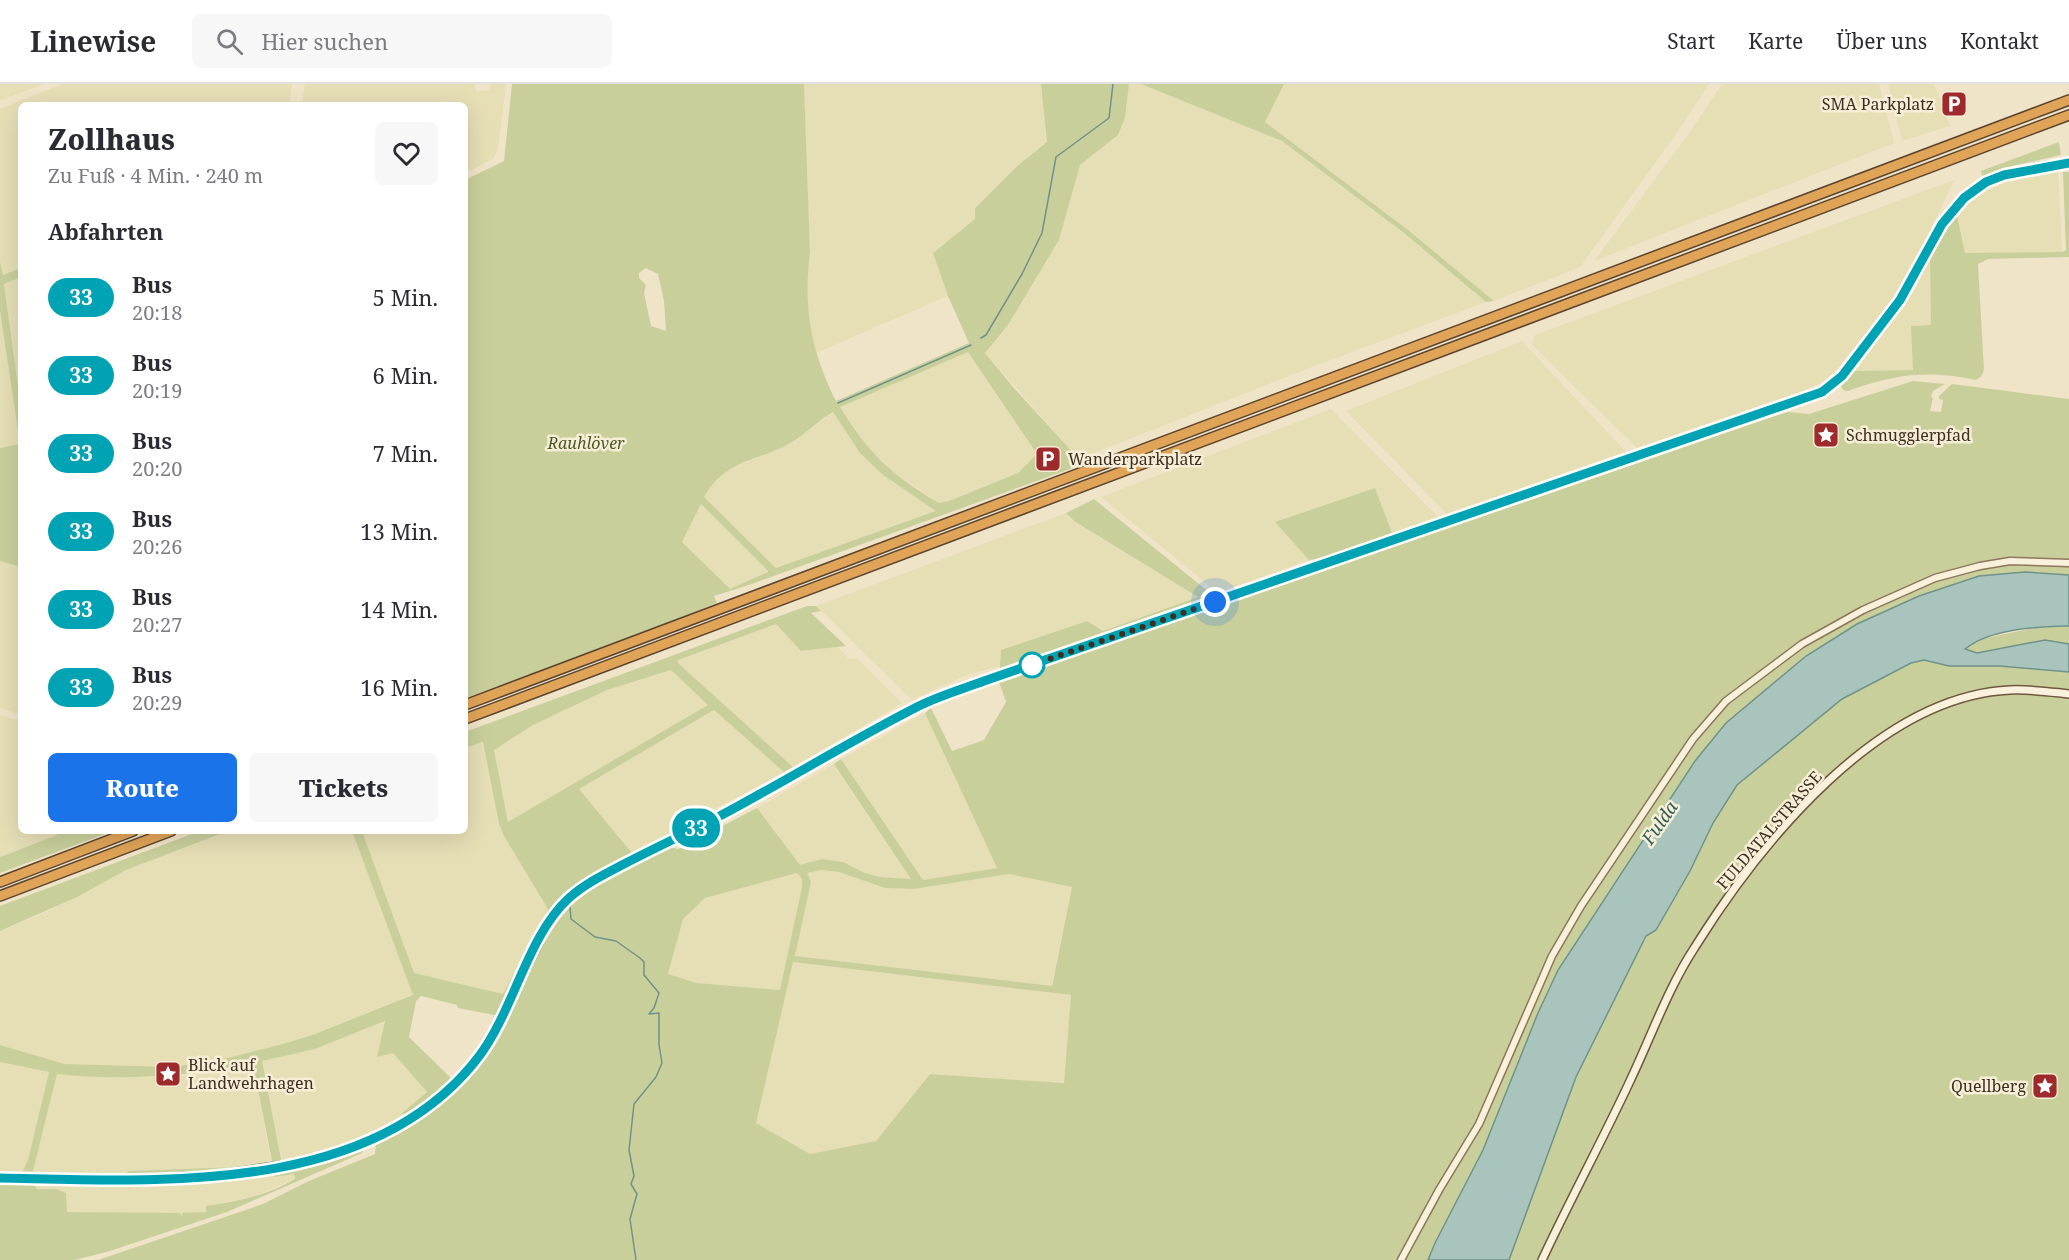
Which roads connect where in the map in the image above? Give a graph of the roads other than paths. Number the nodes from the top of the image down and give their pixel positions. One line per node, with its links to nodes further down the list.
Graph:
1 (2069, 100): 6 (highway)
2 (2069, 115): 7 (highway)
3 (2069, 163): 12 (main road)
4 (2069, 563): 13 (street)
5 (2069, 694): 14 (main road, FULDATALSTRASSE)
6 (468, 704)
7 (468, 718)
8 (125, 834): 10 (highway)
9 (163, 834): 11 (highway)
10 (0, 882)
11 (0, 896)
12 (0, 1178)
13 (1401, 1260)
14 (1542, 1260)

